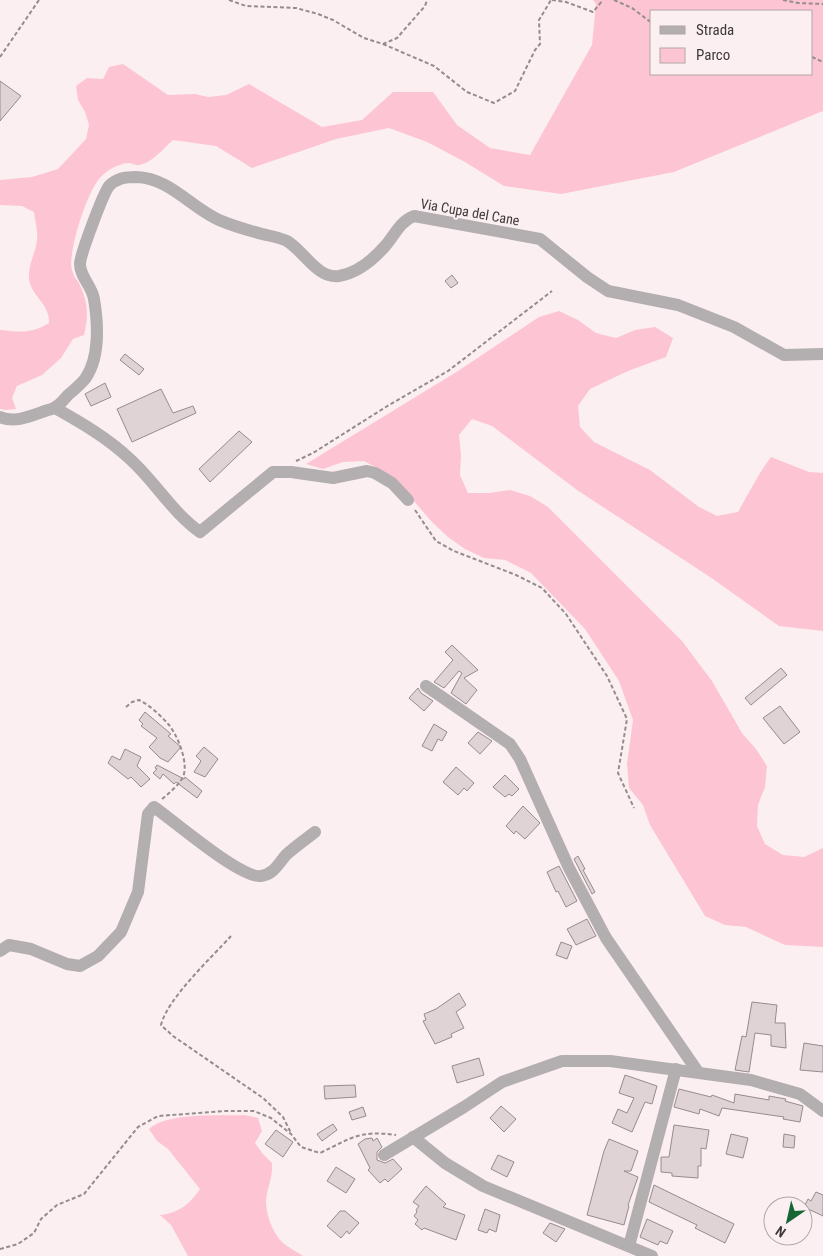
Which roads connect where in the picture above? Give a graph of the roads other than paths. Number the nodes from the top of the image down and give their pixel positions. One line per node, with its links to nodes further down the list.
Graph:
1 (823, 354): 2 (street, Via Cupa del Cane)
2 (55, 408): 3 (street, Via Cupa del Cane); 4 (street)
3 (0, 418)
4 (408, 500)
5 (426, 686): 9 (street)
6 (315, 832): 7 (street)
7 (0, 950)
8 (676, 1069): 9 (street); 11 (street); 13 (street)
9 (698, 1072): 10 (street)
10 (823, 1111)
11 (413, 1137): 12 (street); 13 (street)
12 (384, 1155)
13 (629, 1246): 14 (street)
14 (652, 1256)

